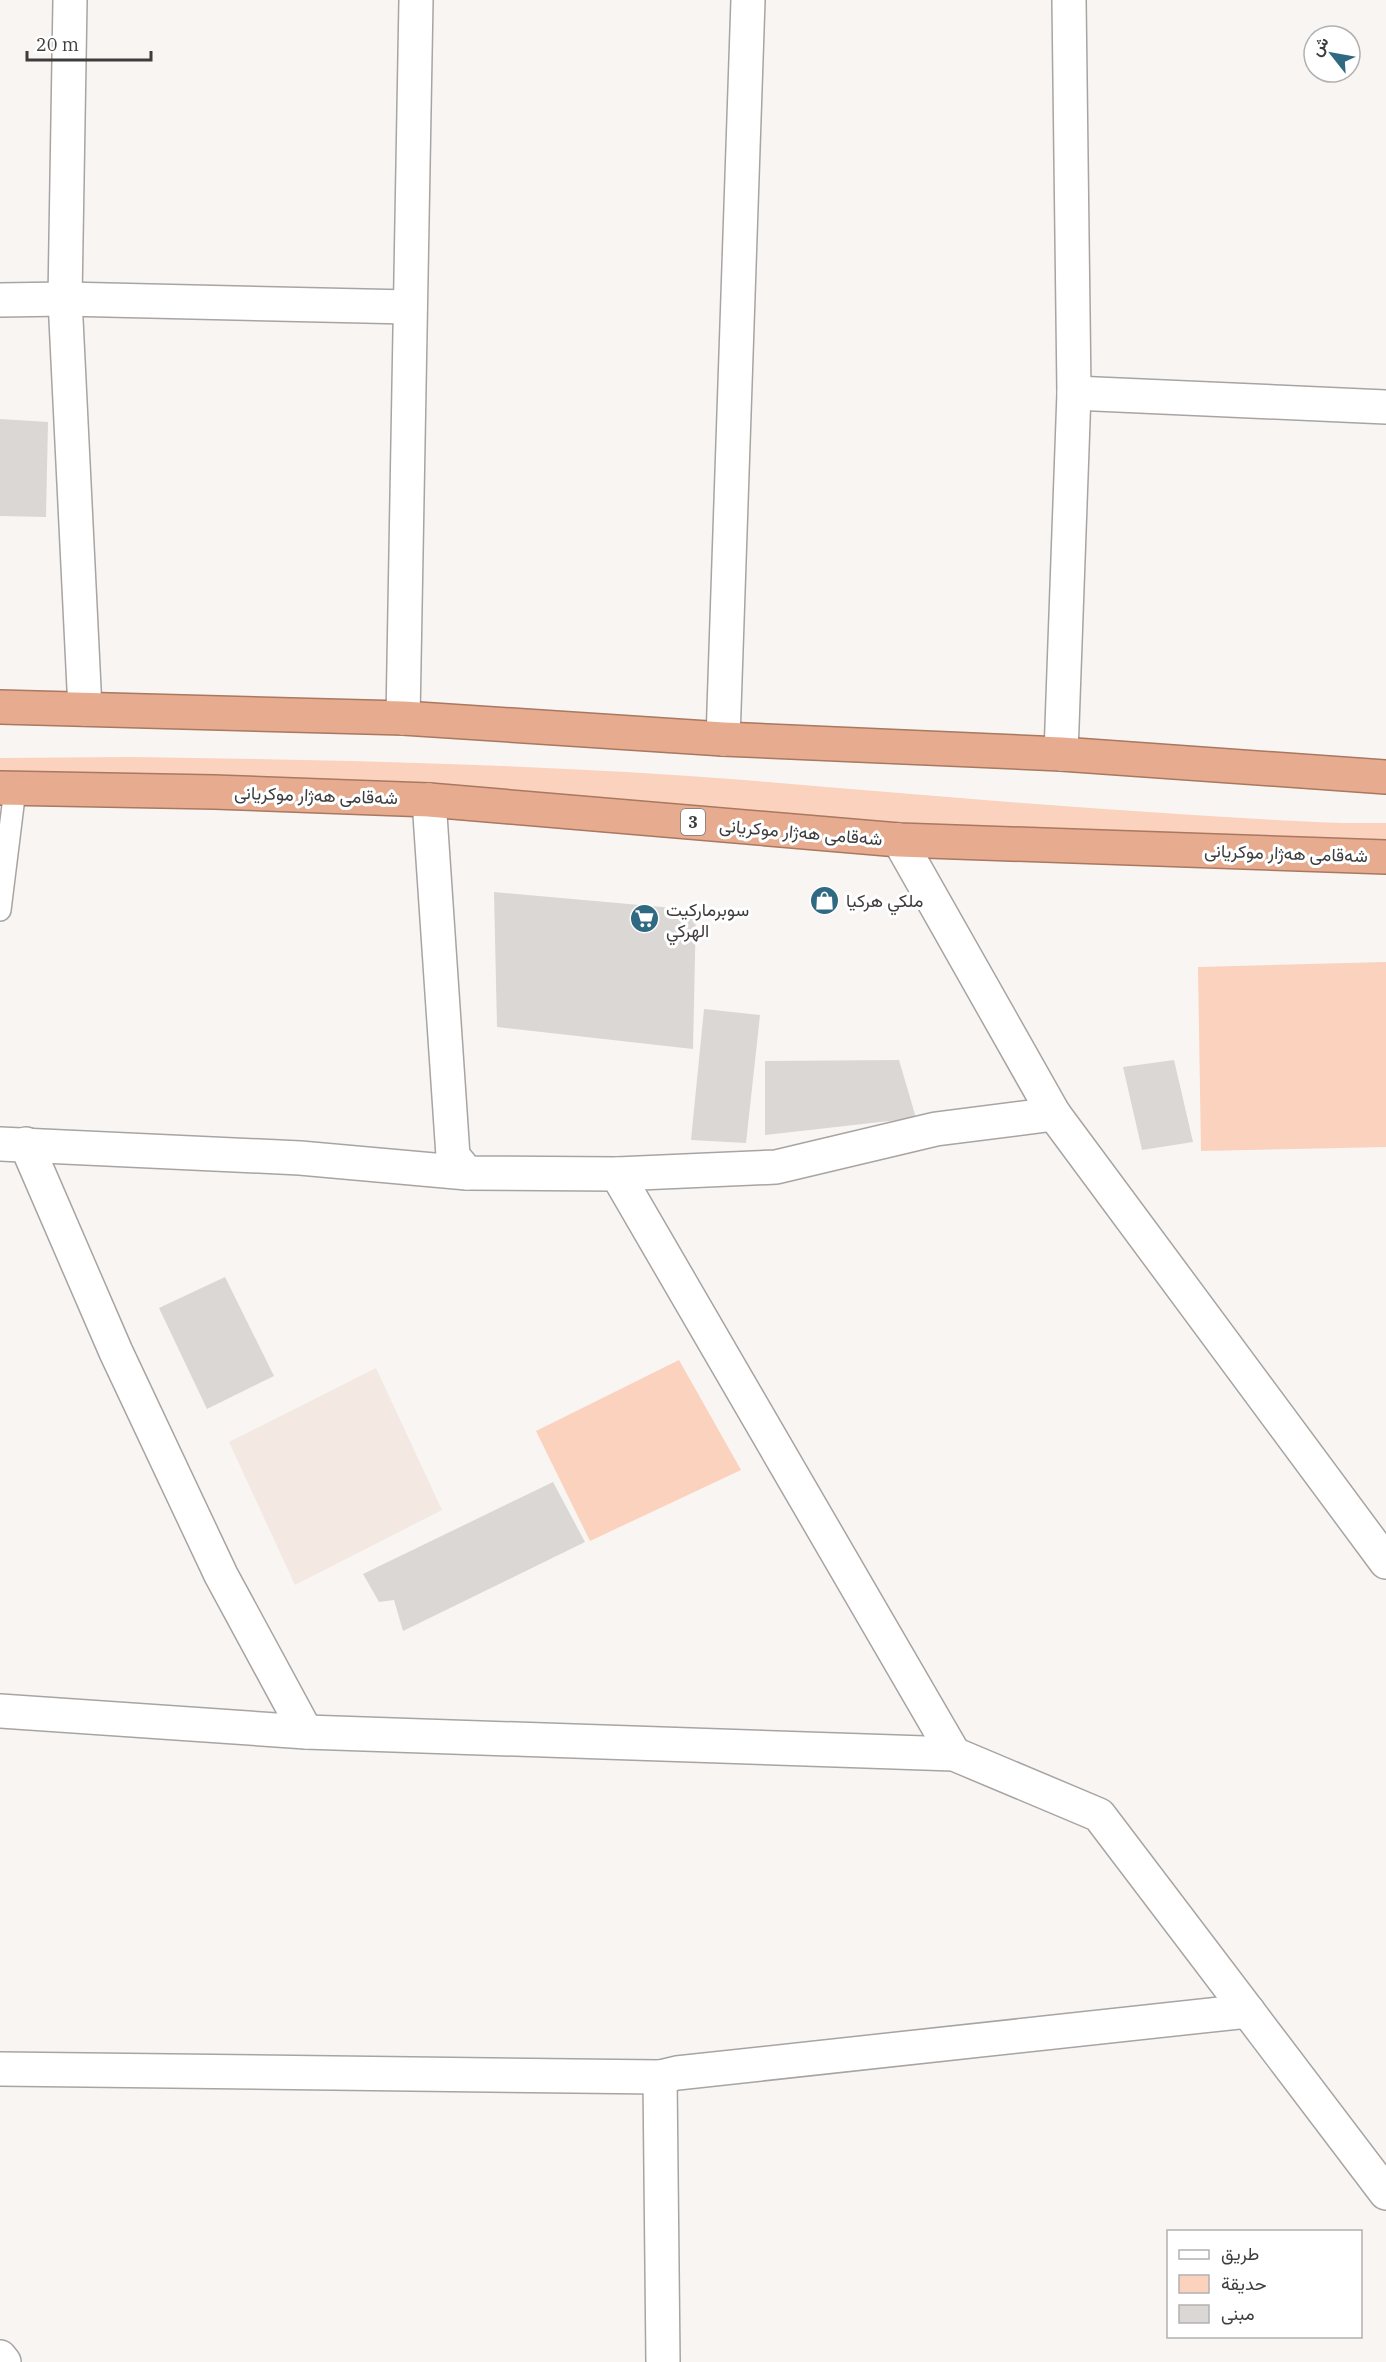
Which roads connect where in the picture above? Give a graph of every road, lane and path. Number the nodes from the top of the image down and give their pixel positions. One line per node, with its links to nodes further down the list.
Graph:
1 (70, 0): 5 (street)
2 (416, 0): 7 (street)
3 (748, 0): 13 (street)
4 (1069, 0): 8 (street)
5 (65, 299): 6 (street); 7 (street); 11 (street)
6 (0, 300)
7 (409, 307): 12 (street)
8 (1074, 393): 9 (street); 14 (street)
9 (1386, 408)
10 (0, 707): 11 (highway)
11 (85, 709): 12 (highway)
12 (403, 718): 13 (highway)
13 (723, 739): 14 (highway)
14 (1060, 754): 15 (highway)
15 (1386, 777)
16 (7, 788): 17 (highway, شەقامی ھەژار موکریانی / 3); 20 (lane)
17 (429, 800): 18 (highway, شەقامی ھەژار موکریانی / 3); 23 (street)
18 (899, 840): 19 (highway, شەقامی ھەژار موکریانی / 3); 21 (street)
19 (1386, 856)
20 (0, 910)
21 (1054, 1114): 24 (street); 25 (street)
22 (13, 1144): 23 (street); 27 (street)
23 (467, 1173): 24 (street)
24 (617, 1174): 28 (street)
25 (1386, 1562)
26 (0, 1711): 27 (street)
27 (306, 1732): 28 (street)
28 (954, 1754): 29 (street)
29 (1248, 2010): 31 (street); 32 (street)
30 (0, 2069): 31 (street)
31 (660, 2077): 35 (street)
32 (1386, 2193)
33 (0, 2358): 34 (street)
34 (4, 2362)
35 (663, 2362)

